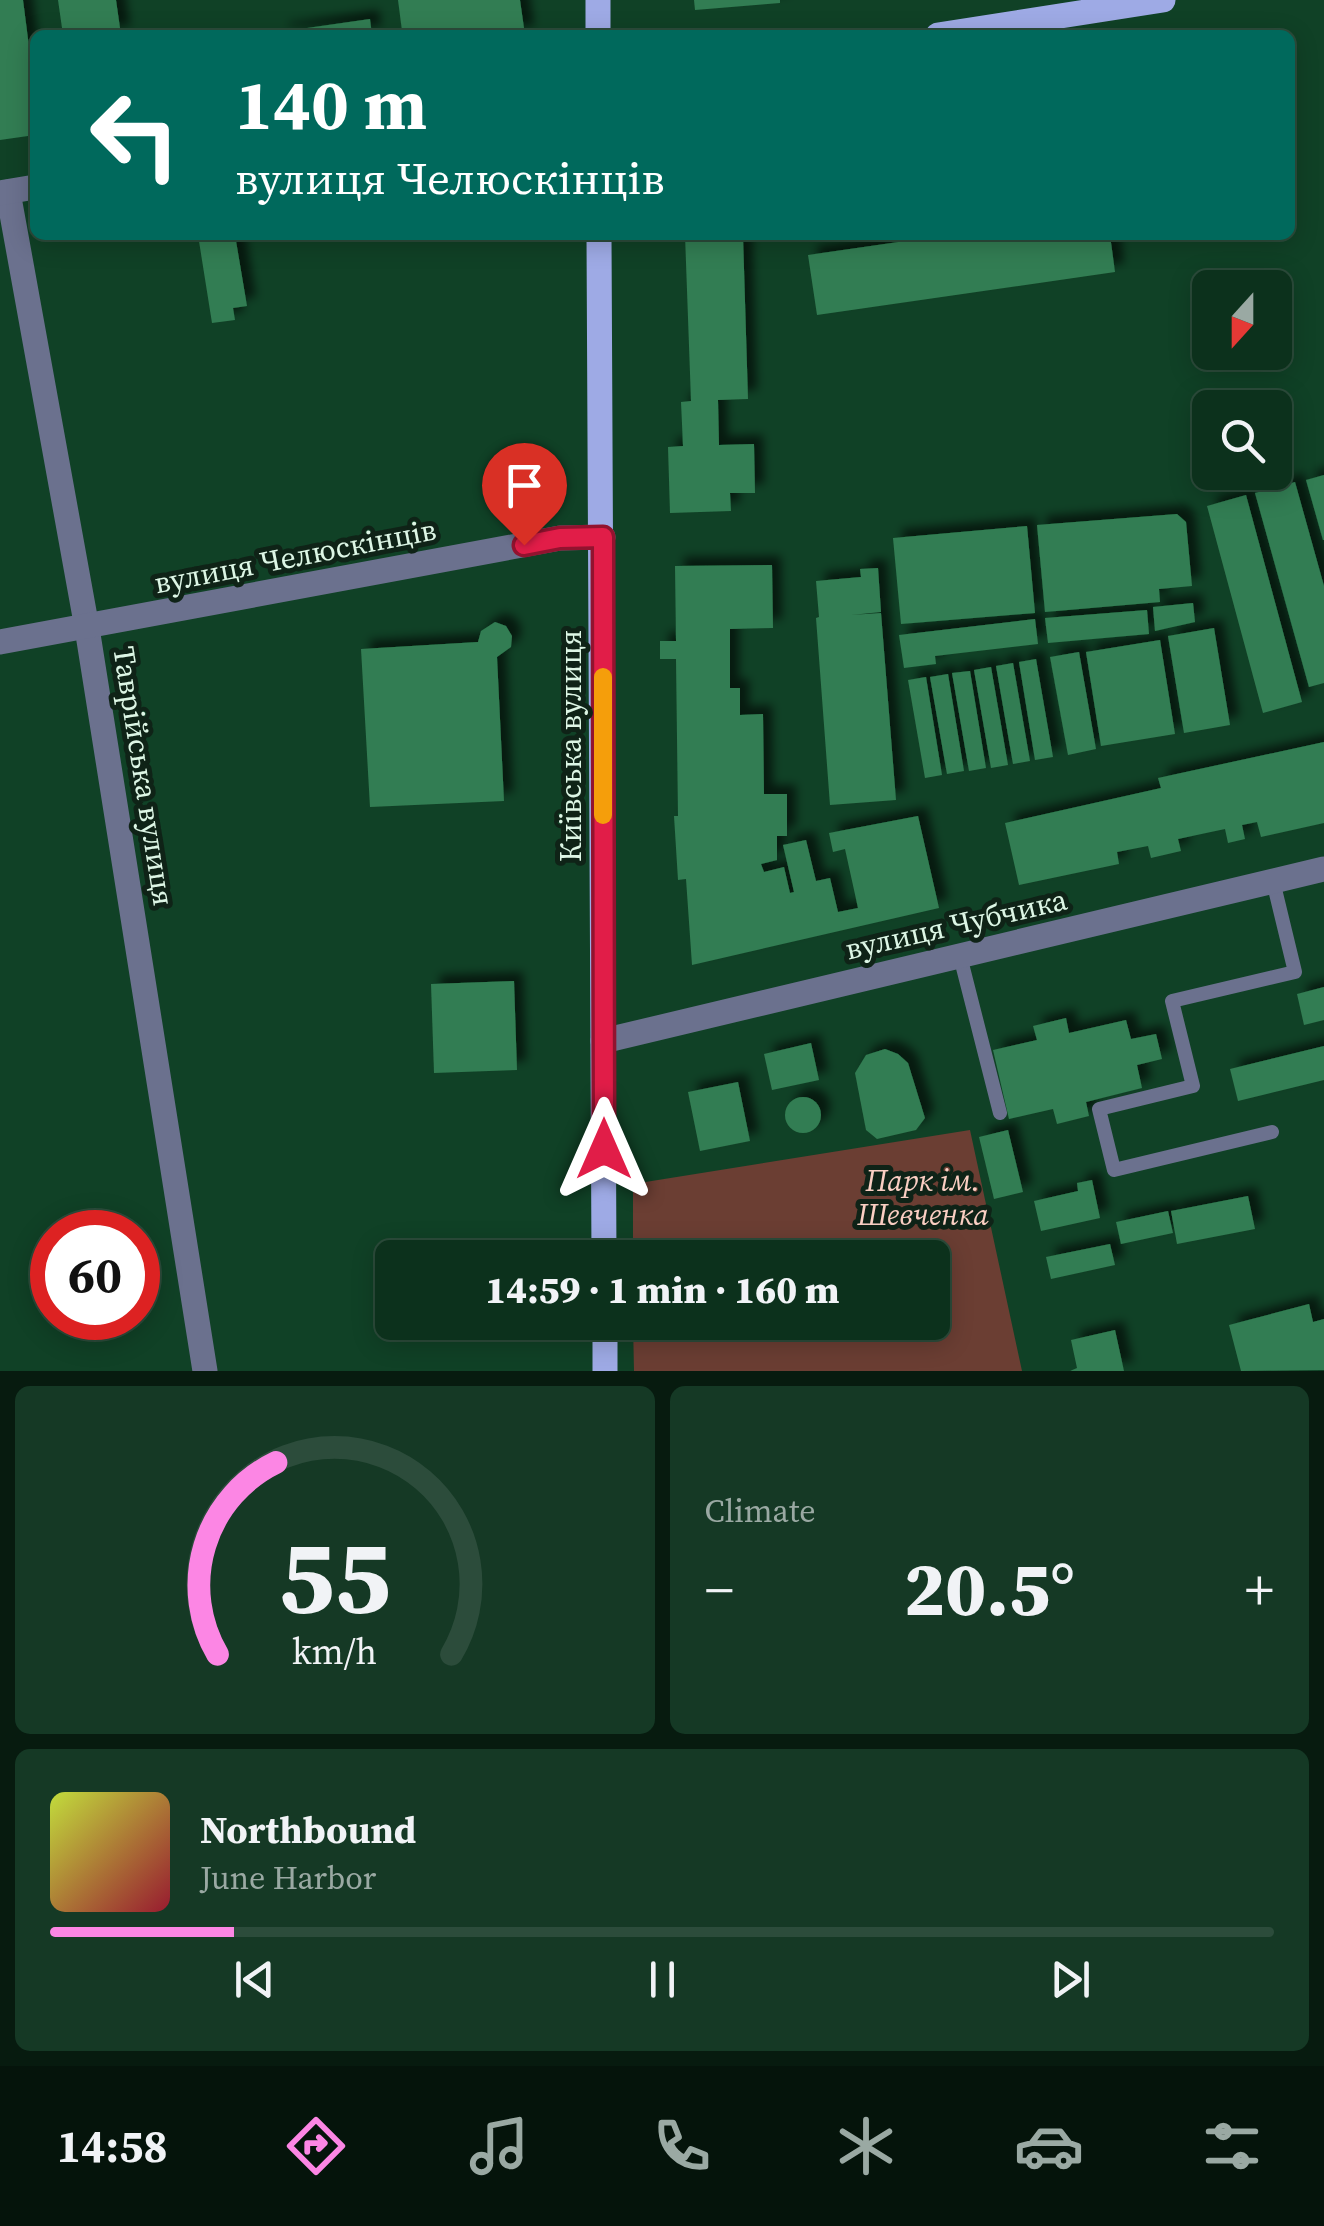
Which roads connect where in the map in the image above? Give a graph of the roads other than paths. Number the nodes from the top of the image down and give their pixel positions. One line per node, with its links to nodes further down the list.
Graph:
1 (598, 0): 3 (main road)
2 (1163, 0): 4 (main road)
3 (598, 30)
4 (970, 30)
5 (30, 188): 6 (street)
6 (4, 193): 9 (street, Таврійська вулиця)
7 (600, 240): 8 (main road, Київська вулиця)
8 (603, 537): 9 (street, вулиця Челюскінців); 14 (main road, Київська вулиця)
9 (87, 628): 10 (street, вулиця Челюскінців); 19 (street, Таврійська вулиця)
10 (0, 642)
11 (1324, 869): 12 (street, вулиця Чубчика)
12 (1273, 882): 13 (street, вулиця Чубчика); 16 (lane)
13 (960, 956): 14 (street, вулиця Чубчика); 15 (lane)
14 (603, 1041): 17 (main road, Київська вулиця)
15 (1000, 1112)
16 (1272, 1132)
17 (604, 1240)
18 (605, 1340): 20 (main road)
19 (205, 1371)
20 (605, 1371)

